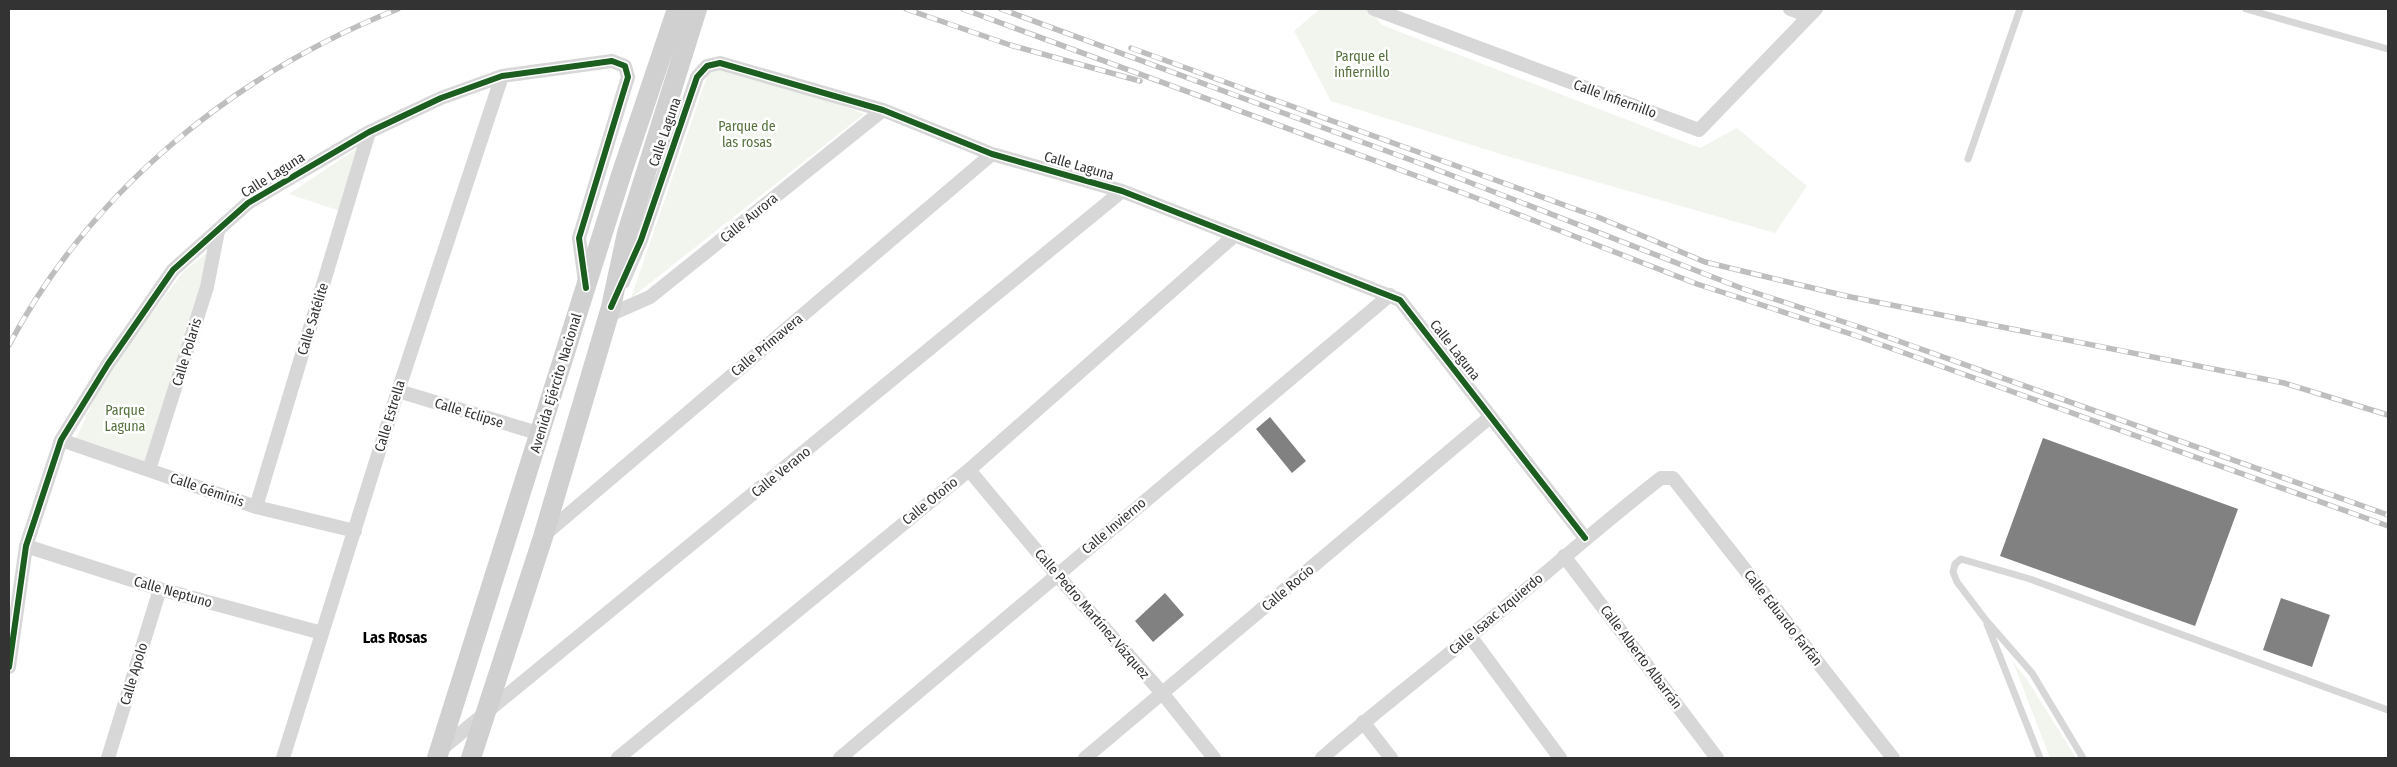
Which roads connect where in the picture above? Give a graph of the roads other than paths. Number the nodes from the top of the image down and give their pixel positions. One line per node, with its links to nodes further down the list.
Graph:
1 (677, 9): 17 (main road, Avenida Ejército Nacional)
2 (697, 9): 19 (main road)
3 (1374, 9): 7 (street, Calle Infiernillo)
4 (1790, 9): 7 (street)
5 (2020, 9): 13 (lane)
6 (2246, 9): 8 (lane)
7 (1813, 12)
8 (2388, 49)
9 (502, 76): 11 (street, Calle Laguna); 17 (street, Calle Laguna); 20 (street, Calle Estrella)
10 (883, 110): 12 (street, Calle Laguna); 19 (street, Calle Aurora); 19 (street, Calle Laguna)
11 (369, 132): 15 (street, Calle Laguna); 27 (street, Calle Satélite)
12 (992, 154): 14 (street, Calle Laguna); 29 (street, Calle Primavera)
13 (1968, 159)
14 (1122, 191): 16 (street, Calle Laguna); 41 (street, Calle Verano)
15 (218, 231): 23 (street, Calle Laguna); 24 (street, Calle Polaris)
16 (1235, 235): 18 (street, Calle Laguna); 25 (street, Calle Otoño)
17 (586, 288): 22 (main road, Avenida Ejército Nacional)
18 (1390, 295): 21 (street, Calle Laguna); 33 (street, Calle Invierno)
19 (610, 311): 29 (main road)
20 (398, 391): 22 (street, Calle Eclipse); 28 (street, Calle Estrella)
21 (1490, 417): 30 (street, Calle Laguna); 39 (street, Calle Rocío)
22 (541, 434): 43 (main road, Avenida Ejército Nacional)
23 (62, 440): 24 (street, Calle Géminis); 31 (street, Calle Laguna)
24 (149, 470): 27 (street, Calle Géminis)
25 (969, 470): 33 (street, Calle Pedro Martínez Vázquez); 47 (street, Calle Otoño)
26 (1673, 478): 30 (street, Calle Isaac Izquierdo); 55 (street, Calle Eduardo Farfán)
27 (256, 507): 28 (street, Calle Géminis)
28 (355, 531): 36 (street, Calle Estrella)
29 (543, 537): 41 (main road)
30 (1585, 538): 32 (street, Calle Isaac Izquierdo)
31 (26, 546): 34 (street, Calle Neptuno); 38 (street, Calle Laguna)
32 (1564, 556): 37 (street, Calle Isaac Izquierdo); 54 (street, Calle Alberto Albarrán)
33 (1056, 574): 39 (street, Calle Pedro Martínez Vázquez); 48 (street, Calle Invierno)
34 (160, 589): 36 (street, Calle Neptuno); 44 (street, Calle Apolo)
35 (1985, 620): 40 (lane); 56 (lane); 57 (lane)
36 (322, 633): 45 (street, Calle Estrella)
37 (1470, 636): 42 (street, Calle Isaac Izquierdo); 53 (street)
38 (9, 667)
39 (1163, 694): 49 (street, Calle Rocío); 50 (street, Calle Pedro Martínez Vázquez)
40 (2388, 710)
41 (484, 715): 43 (street, Calle Verano); 46 (main road)
42 (1363, 722): 51 (street, Calle Isaac Izquierdo); 52 (street)
43 (438, 755)
44 (108, 758)
45 (284, 758)
46 (471, 758)
47 (618, 758)
48 (840, 758)
49 (1085, 758)
50 (1214, 758)
51 (1322, 758)
52 (1391, 758)
53 (1560, 758)
54 (1717, 758)
55 (1893, 758)
56 (2040, 758)
57 (2083, 758)

